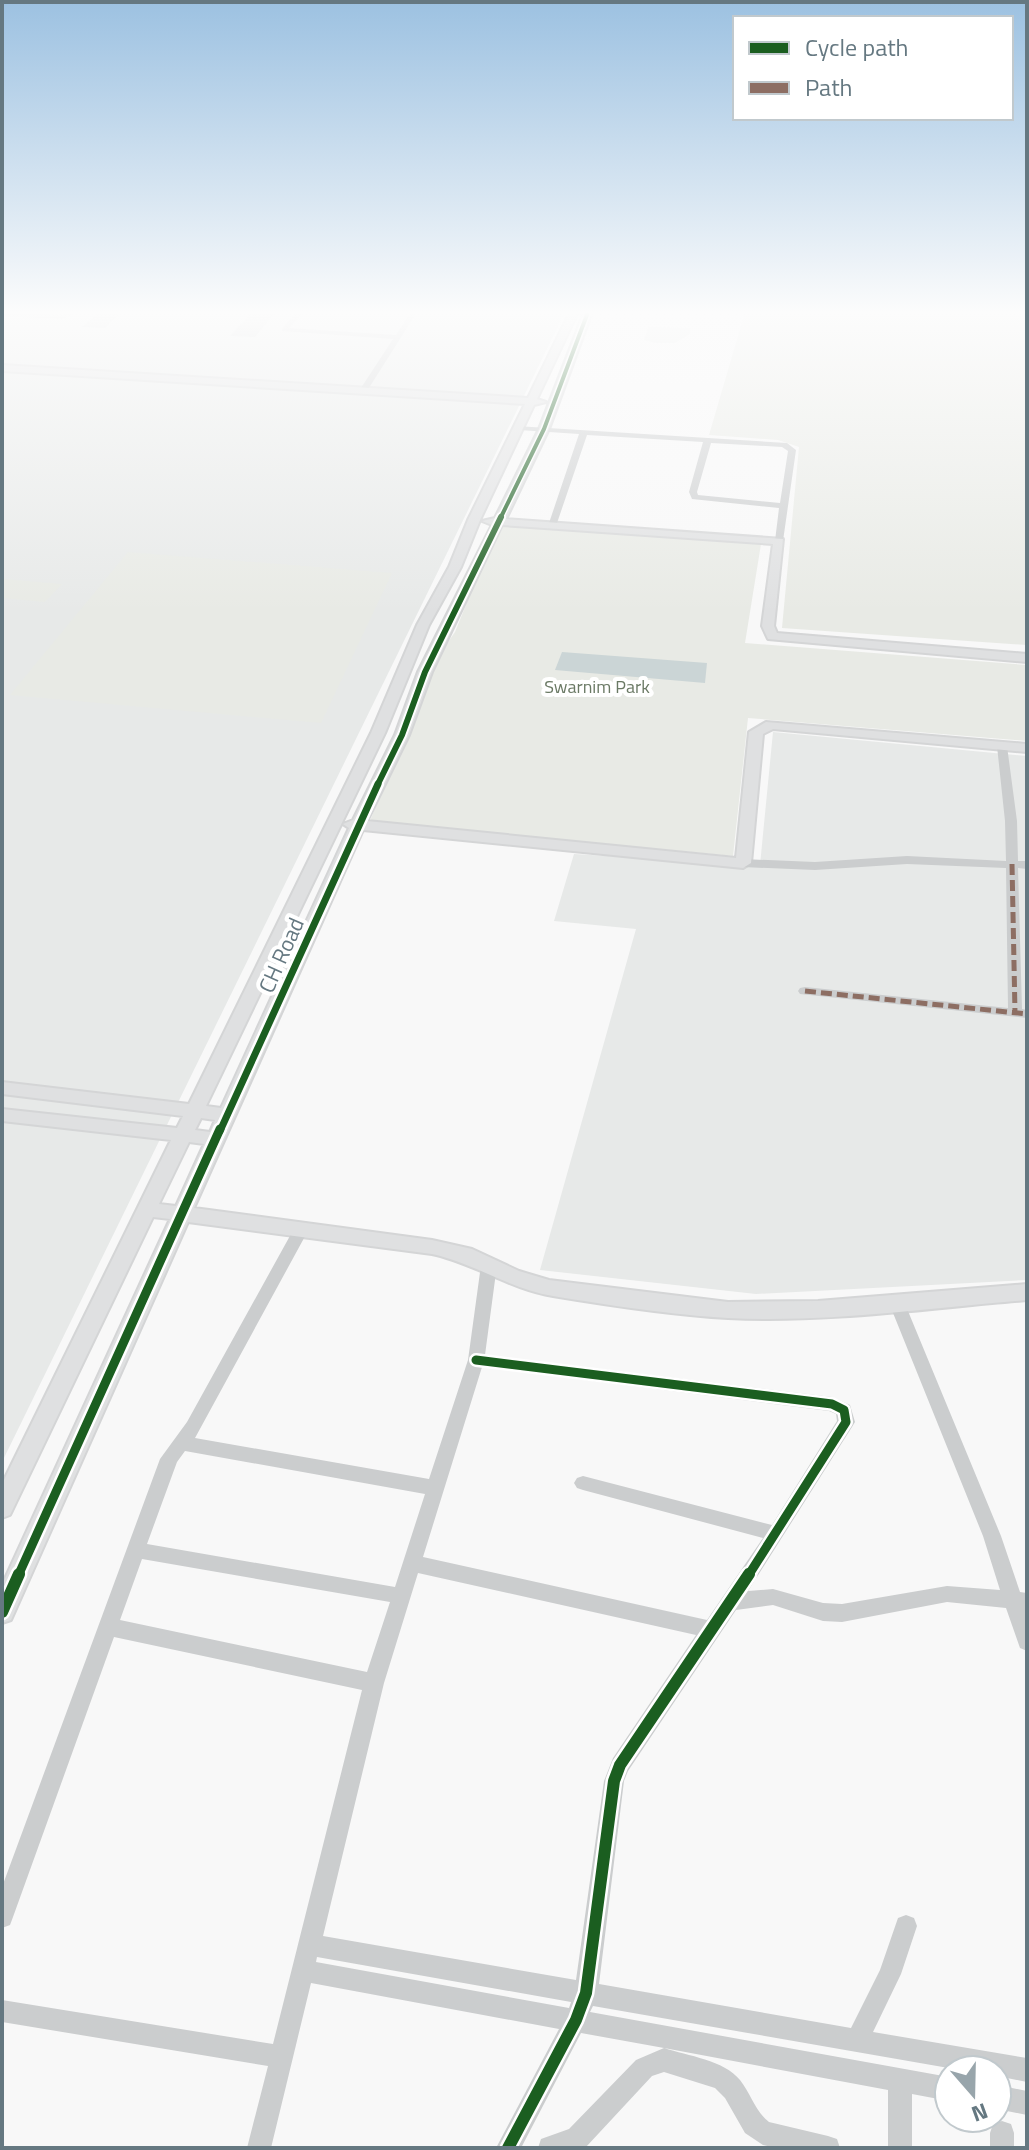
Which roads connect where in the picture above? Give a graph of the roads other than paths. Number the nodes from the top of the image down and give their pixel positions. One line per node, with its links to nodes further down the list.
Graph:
1 (527, 412): 3 (street, CH Road)
2 (551, 412): 4 (street, CH Road)
3 (519, 428): 4 (street); 8 (street, CH Road)
4 (544, 429): 5 (street); 9 (street, CH Road)
5 (584, 432): 6 (street); 10 (street)
6 (708, 439): 7 (street); 7 (street)
7 (783, 506): 11 (street)
8 (474, 520): 9 (street); 16 (street, CH Road)
9 (499, 522): 10 (street); 18 (street, CH Road)
10 (552, 526): 11 (street)
11 (779, 541): 12 (street)
12 (1027, 658)
13 (1002, 746): 14 (street); 15 (street); 19 (street)
14 (1027, 748)
15 (1011, 821): 17 (street); 20 (street)
16 (334, 823): 18 (street); 25 (street, CH Road)
17 (1027, 823)
18 (358, 825): 19 (street); 27 (street, CH Road)
19 (743, 863): 20 (street)
20 (1012, 864): 21 (street); 23 (street)
21 (1027, 865)
22 (805, 991): 23 (street)
23 (1021, 1013)
24 (2, 1088): 25 (street)
25 (195, 1111): 27 (street); 28 (street, CH Road)
26 (2, 1115): 28 (street)
27 (228, 1115): 29 (street, CH Road)
28 (181, 1135): 29 (street); 30 (street, CH Road)
29 (218, 1139): 31 (street, CH Road)
30 (146, 1209): 31 (street); 40 (street, CH Road)
31 (183, 1214): 32 (street); 47 (street, CH Road)
32 (301, 1229): 33 (street); 37 (street)
33 (489, 1265): 35 (street); 36 (street)
34 (1027, 1292): 35 (street)
35 (897, 1303): 45 (street)
36 (476, 1360): 39 (street); 41 (street)
37 (181, 1443): 39 (street); 42 (street)
38 (583, 1483): 41 (street)
39 (436, 1488): 43 (street)
40 (2, 1508)
41 (776, 1534): 46 (street)
42 (136, 1550): 44 (street); 48 (street)
43 (412, 1563): 44 (street); 49 (street)
44 (401, 1596): 51 (street)
45 (1021, 1601): 46 (street); 50 (street)
46 (729, 1602): 49 (street)
47 (2, 1612)
48 (110, 1627): 51 (street); 52 (street)
49 (711, 1630): 56 (street)
50 (1027, 1642)
51 (374, 1683): 54 (street)
52 (2, 1917)
53 (906, 1926): 59 (street)
54 (311, 1945): 55 (street); 56 (street)
55 (305, 1971): 58 (street); 60 (street)
56 (586, 1993): 58 (street); 59 (street)
57 (2, 2011): 60 (street)
58 (576, 2020): 62 (street); 65 (street)
59 (857, 2040): 61 (street)
60 (283, 2057): 64 (street)
61 (1027, 2070)
62 (900, 2080): 63 (street); 68 (street)
63 (933, 2086)
64 (259, 2148)
65 (508, 2148)
66 (550, 2148): 67 (street)
67 (828, 2148)
68 (900, 2148)

